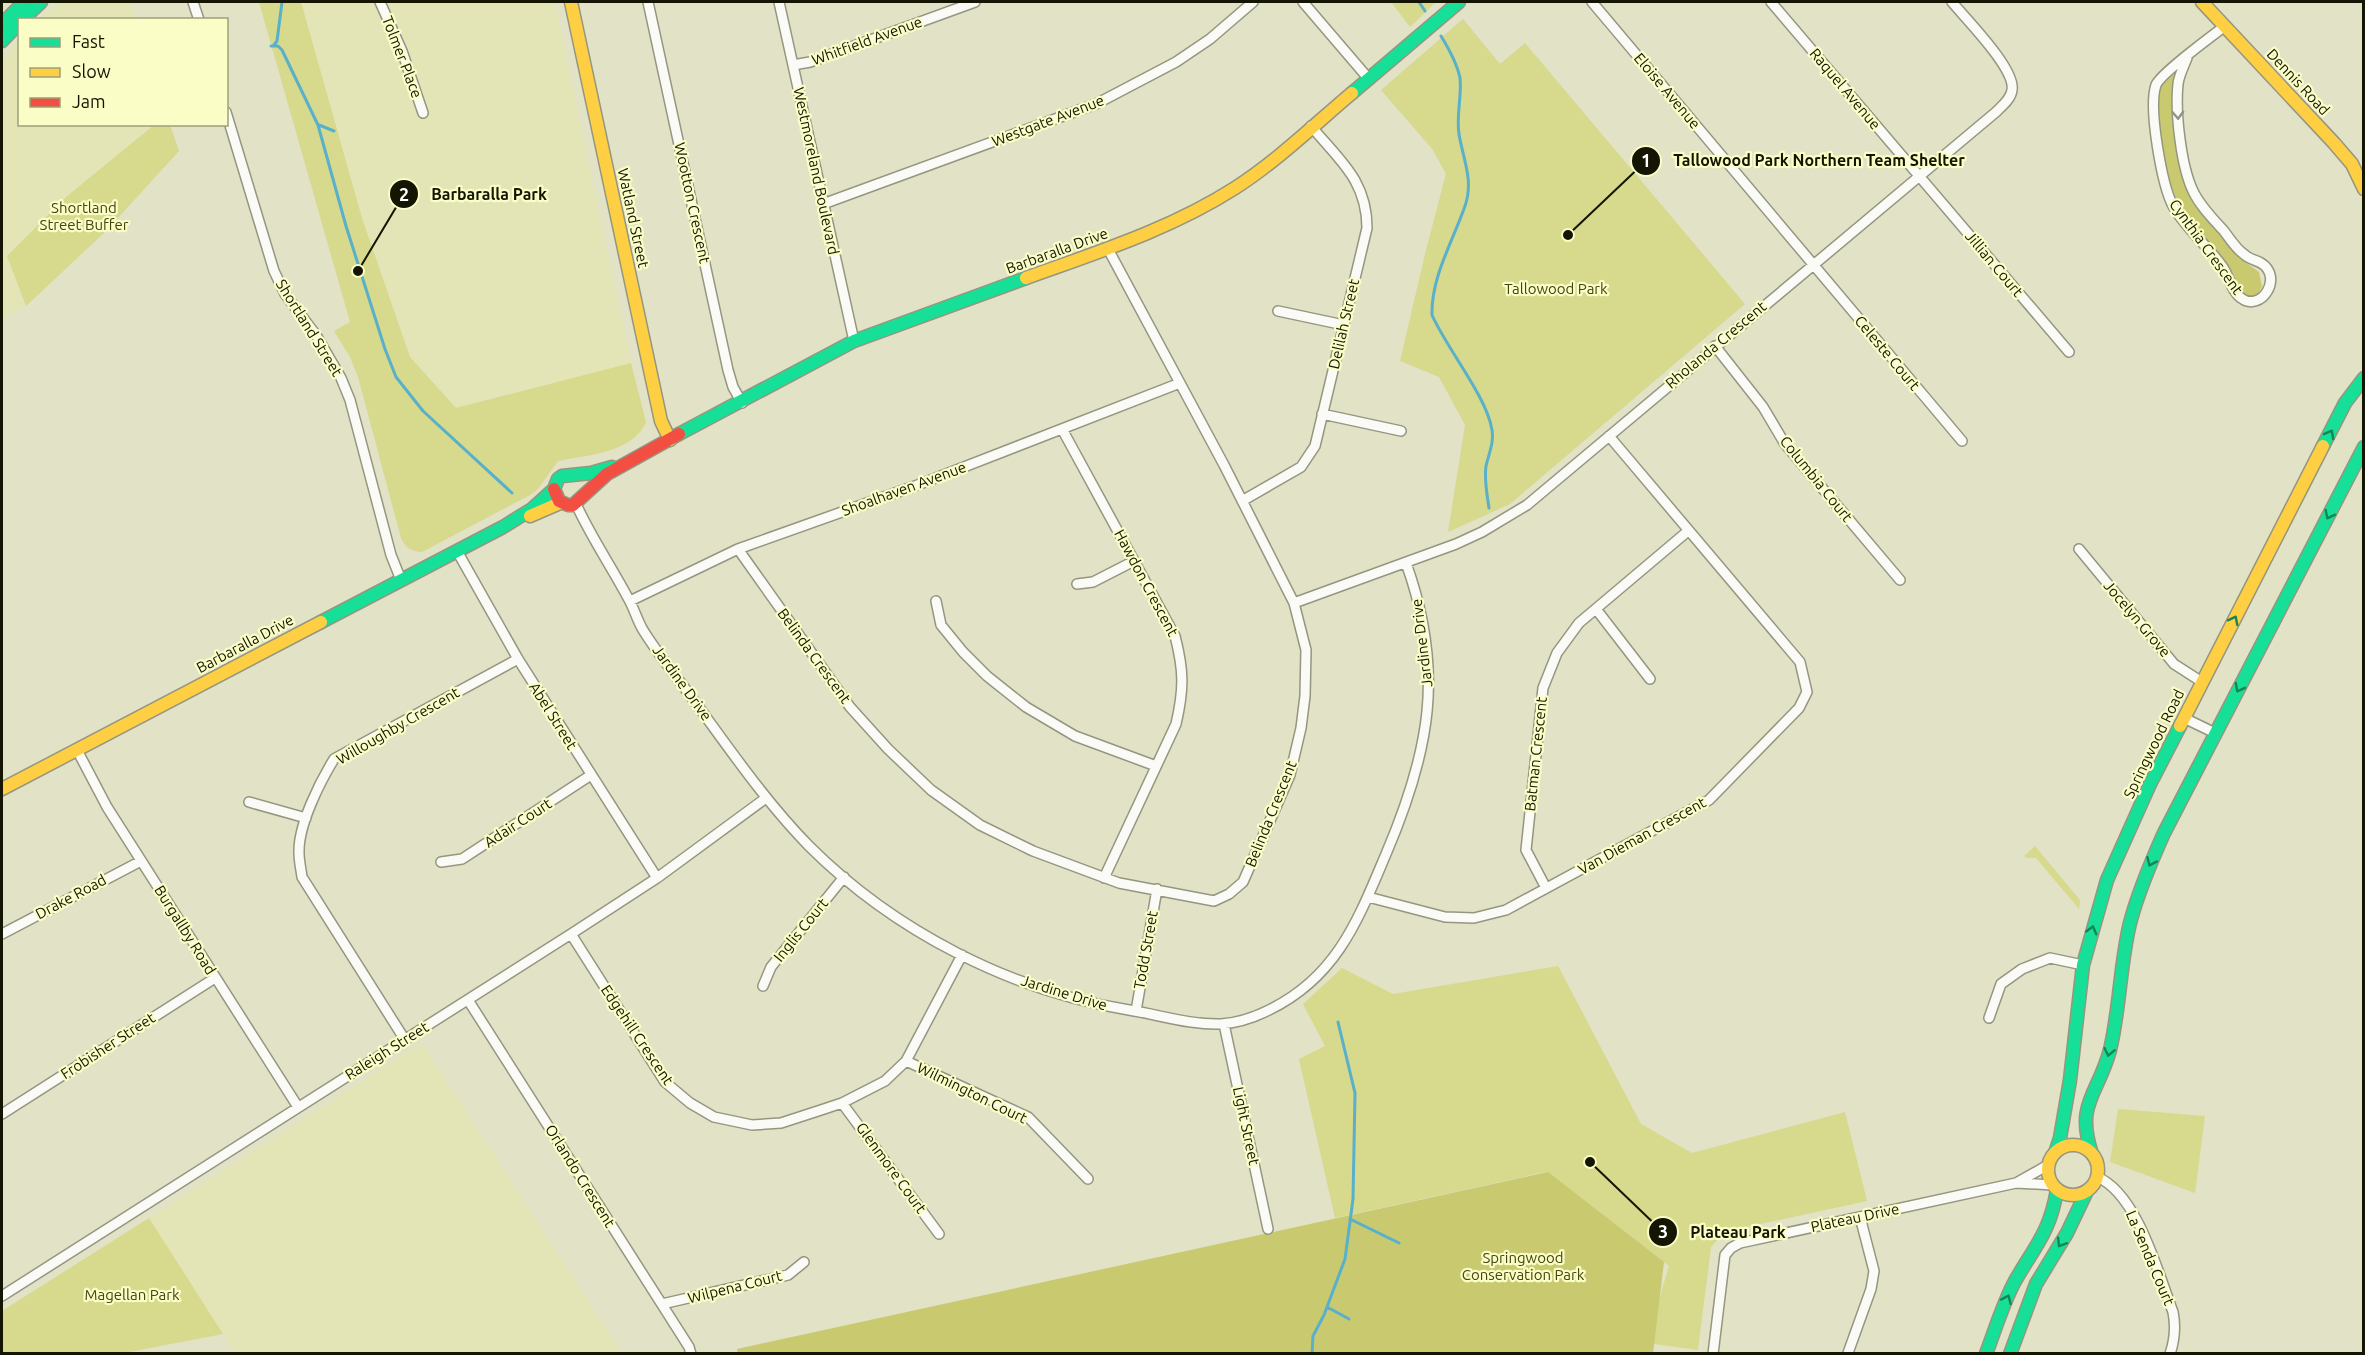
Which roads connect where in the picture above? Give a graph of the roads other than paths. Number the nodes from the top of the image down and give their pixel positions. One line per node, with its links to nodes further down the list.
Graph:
1 (24, 2): 18 (street)
2 (40, 2): 16 (street)
3 (194, 2): 17 (street)
4 (380, 2): 25 (street, Tolmer Place)
5 (571, 2): 45 (street, Watland Street)
6 (648, 2): 40 (street, Wootton Crescent)
7 (779, 2): 23 (street, Westmoreland Boulevard)
8 (975, 2): 23 (street, Whitfield Avenue)
9 (1253, 2): 30 (street, Westgate Avenue)
10 (1303, 2): 24 (street)
11 (1459, 2): 24 (street, Barbaralla Drive)
12 (1592, 2): 32 (street, Eloise Avenue)
13 (1772, 2): 28 (street, Raquel Avenue)
14 (1952, 2): 28 (street, Rholanda Crescent)
15 (2202, 2): 20 (street, Dennis Road)
16 (24, 18)
17 (198, 18)
18 (2, 24)
19 (18, 24): 21 (street)
20 (2225, 26): 22 (street, Cynthia Crescent); 29 (street, Dennis Road)
21 (2, 41)
22 (2187, 58): 22 (street, Cynthia Crescent, one-way to 22)
23 (793, 65): 30 (street, Westmoreland Boulevard)
24 (1368, 78): 27 (street, Barbaralla Drive)
25 (423, 113)
26 (228, 119): 61 (street, Shortland Street)
27 (1311, 126): 31 (street, Barbaralla Drive); 34 (street, Delilah Street)
28 (1919, 176): 32 (street, Rholanda Crescent); 37 (street, Jillian Court)
29 (2364, 189)
30 (823, 204): 35 (street, Westmoreland Boulevard)
31 (1108, 249): 35 (street, Barbaralla Drive); 39 (street, Belinda Crescent)
32 (1813, 264): 36 (street, Rholanda Crescent); 46 (street, Celeste Court)
33 (1278, 311): 34 (street)
34 (1344, 325): 41 (street, Delilah Street)
35 (854, 341): 40 (street, Barbaralla Drive)
36 (1715, 346): 44 (street, Rholanda Crescent); 62 (street, Columbia Court)
37 (2069, 352)
38 (2364, 378): 70 (street, Springwood Road, one-way to 38)
39 (1180, 383): 42 (street, Shoalhaven Avenue); 52 (street, Belinda Crescent)
40 (742, 403): 45 (street, Barbaralla Drive)
41 (1322, 414): 43 (street); 52 (street, Delilah Street)
42 (1062, 429): 56 (street, Shoalhaven Avenue); 59 (street, Hawdon Crescent)
43 (1401, 431)
44 (1609, 436): 55 (street, Van Dieman Crescent); 60 (street, Rholanda Crescent)
45 (670, 440): 48 (street, Barbaralla Drive)
46 (1962, 441)
47 (2364, 447): 72 (street, one-way to 72)
48 (625, 463): 49 (street, Barbaralla Drive); 51 (street, Barbaralla Drive)
49 (573, 475): 50 (street, Barbaralla Drive); 51 (street)
50 (554, 489): 53 (street); 54 (street, Barbaralla Drive)
51 (580, 499): 53 (street, Barbaralla Drive); 64 (street, Jardine Drive)
52 (1242, 501): 66 (street, Belinda Crescent)
53 (560, 503): 54 (street, Barbaralla Drive)
54 (504, 526): 58 (street, Barbaralla Drive)
55 (1688, 531): 67 (street, Batman Crescent); 85 (street, Van Dieman Crescent)
56 (738, 549): 64 (street, Shoalhaven Avenue); 84 (street, Belinda Crescent)
57 (2079, 549): 70 (street, Jocelyn Grove)
58 (457, 551): 61 (street, Barbaralla Drive); 68 (street, Abel Street)
59 (1134, 561): 63 (street); 74 (street, Hawdon Crescent)
60 (1407, 563): 66 (street, Rholanda Crescent); 87 (street, Jardine Drive)
61 (401, 580): 73 (street, Barbaralla Drive)
62 (1900, 580)
63 (1077, 584)
64 (630, 601): 77 (street, Jardine Drive)
65 (936, 601): 74 (street)
66 (1294, 603): 86 (street, Belinda Crescent)
67 (1596, 609): 69 (street); 85 (street, Batman Crescent)
68 (518, 659): 75 (street, Abel Street); 79 (street, Willoughby Crescent)
69 (1650, 679)
70 (2202, 682): 71 (street, Springwood Road)
71 (2184, 718): 72 (street); 91 (street, Springwood Road, one-way to 71)
72 (2215, 733): 104 (street, one-way to 104)
73 (77, 750): 76 (street, Barbaralla Drive); 80 (street, Burgallby Road)
74 (1156, 766): 84 (street, Hawdon Crescent)
75 (591, 776): 81 (street, Adair Court); 83 (street, Abel Street)
76 (2, 789)
77 (766, 798): 82 (street, Jardine Drive); 83 (street, Raleigh Street)
78 (249, 802): 79 (street)
79 (306, 818): 98 (street, Willoughby Crescent)
80 (141, 861): 88 (street, Drake Road); 92 (street, Burgallby Road)
81 (441, 862)
82 (844, 877): 90 (street, Jardine Drive); 93 (street, Inglis Court)
83 (657, 878): 89 (street, Raleigh Street)
84 (1104, 878): 86 (street, Belinda Crescent)
85 (1546, 888): 87 (street, Van Dieman Crescent)
86 (1157, 889): 95 (street, Todd Street)
87 (1368, 897): 97 (street, Jardine Drive)
88 (2, 934)
89 (571, 934): 94 (street, Raleigh Street); 100 (street, Edgehill Crescent)
90 (962, 955): 95 (street, Jardine Drive); 99 (street, Edgehill Crescent)
91 (2083, 965): 96 (street); 103 (street, Springwood Road)
92 (215, 978): 101 (street, Burgallby Road); 102 (street, Frobisher Street)
93 (763, 986)
94 (468, 1000): 98 (street, Raleigh Street); 116 (street, Orlando Crescent)
95 (1136, 1011): 97 (street, Jardine Drive)
96 (1989, 1018)
97 (1224, 1024): 112 (street, Light Street)
98 (405, 1040): 101 (street, Raleigh Street)
99 (906, 1061): 100 (street, Edgehill Crescent); 107 (street, Wilmington Court)
100 (842, 1103): 113 (street, Glenmore Court)
101 (298, 1107): 115 (street, Raleigh Street)
102 (2, 1114)
103 (2055, 1153): 104 (street); 105 (street)
104 (2092, 1154): 106 (street)
105 (2048, 1165): 108 (street, Plateau Drive); 109 (street)
106 (2097, 1177): 110 (street); 122 (street, La Senda Court)
107 (1088, 1179)
108 (2016, 1183): 109 (street, Plateau Drive); 111 (street, Plateau Drive)
109 (2055, 1187): 110 (street); 120 (street, one-way to 109)
110 (2087, 1191): 121 (street, one-way to 121)
111 (1860, 1216): 118 (street, Plateau Drive); 119 (street)
112 (1268, 1229)
113 (939, 1234)
114 (804, 1262): 116 (street, Wilpena Court)
115 (2, 1296)
116 (662, 1304): 117 (street, Orlando Crescent)
117 (691, 1353)
118 (1713, 1353)
119 (1848, 1353)
120 (1986, 1353)
121 (2010, 1353)
122 (2170, 1353)

